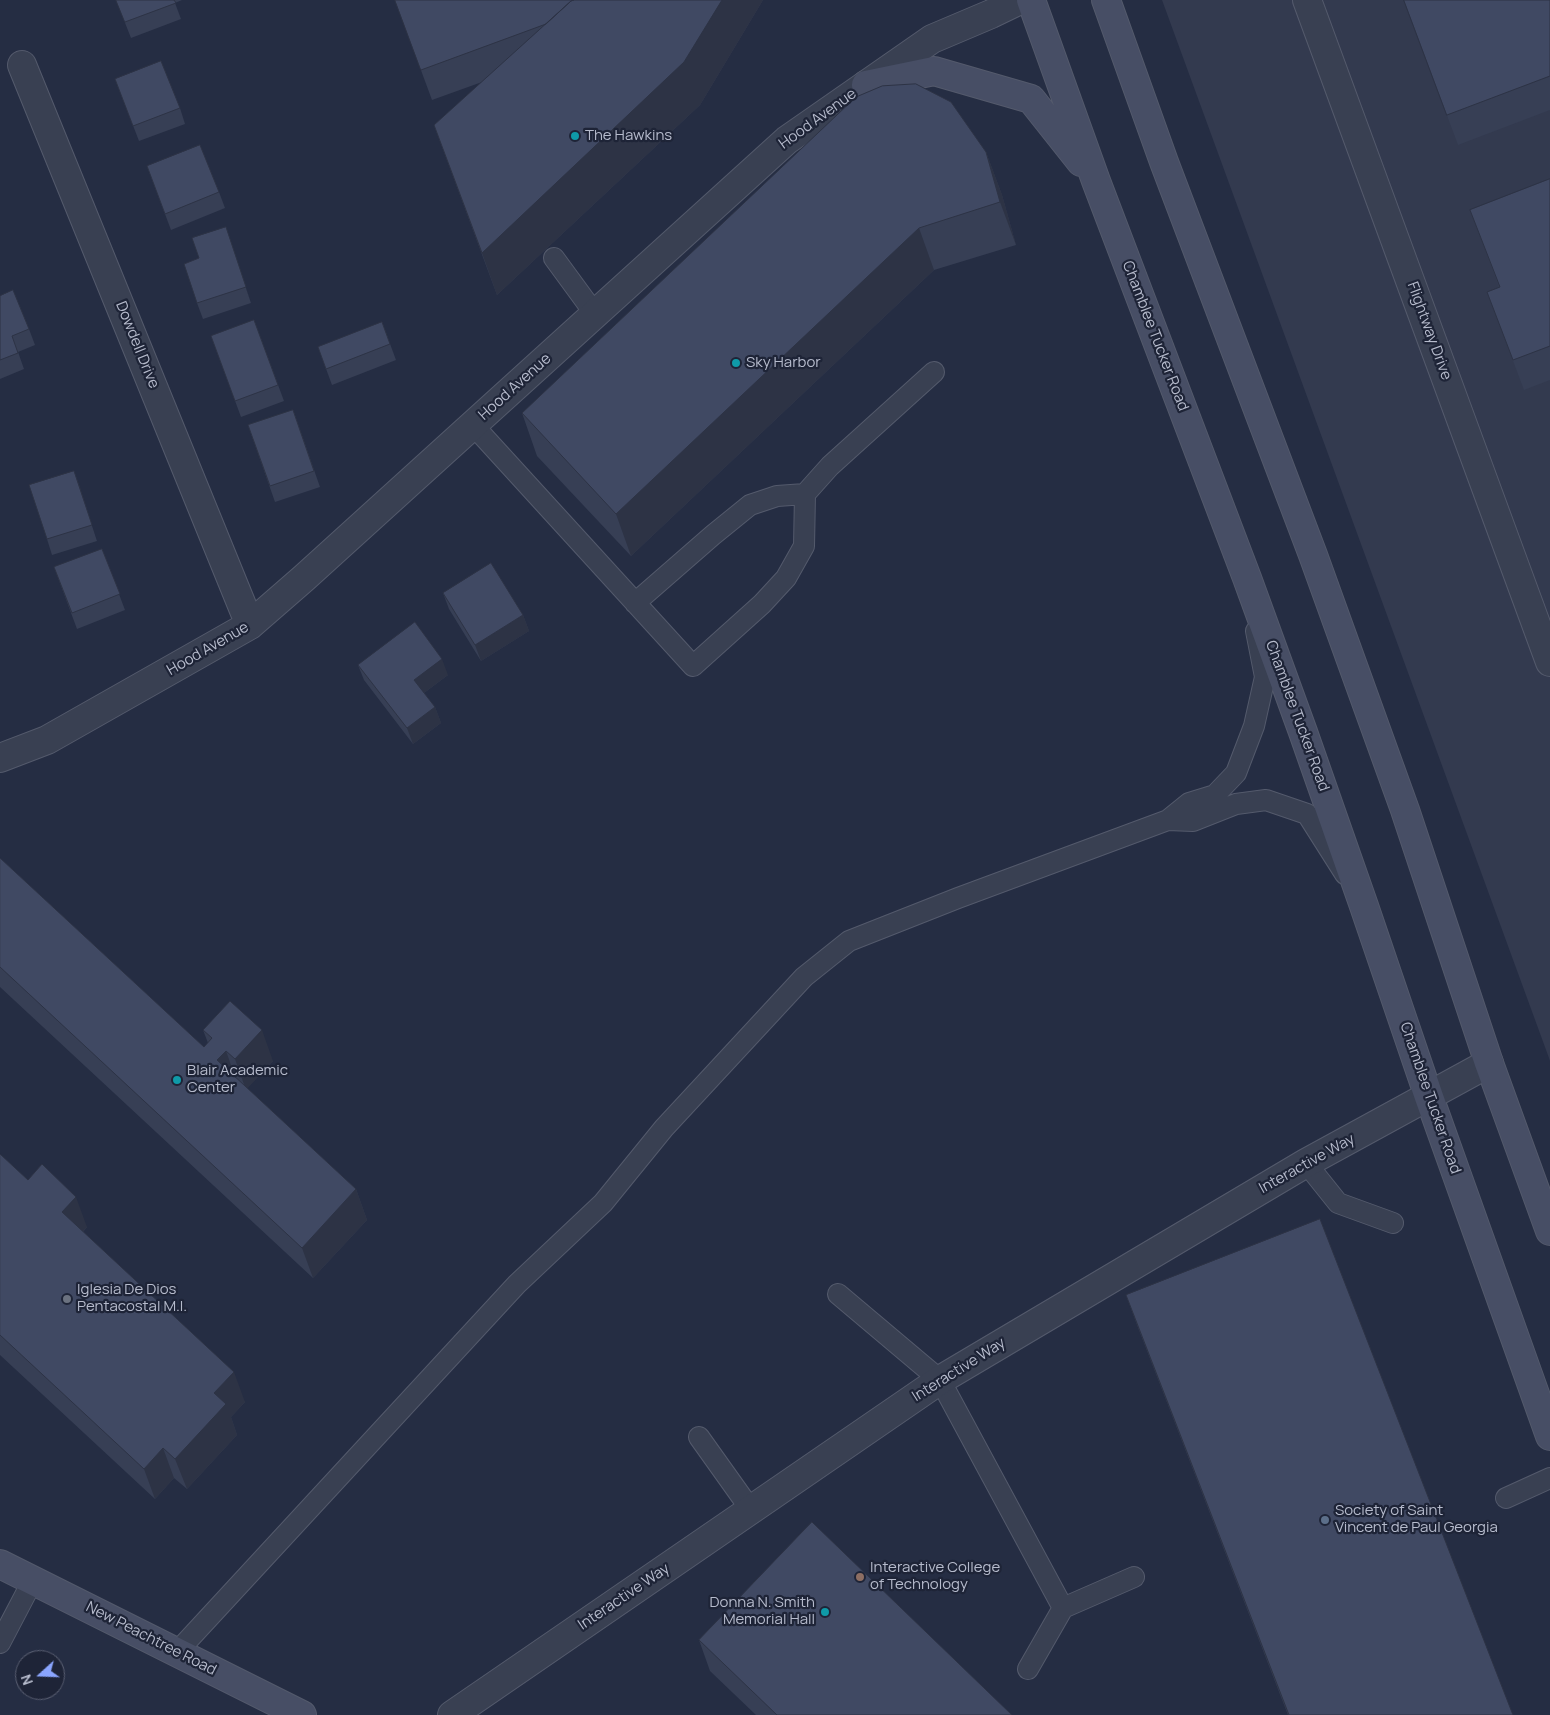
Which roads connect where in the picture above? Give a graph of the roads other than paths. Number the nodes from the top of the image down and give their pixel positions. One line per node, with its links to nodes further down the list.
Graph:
1 (1020, 0): 6 (street, Hood Avenue)
2 (1031, 0): 7 (main road, Chamblee Tucker Road)
3 (1106, 0): 20 (main road)
4 (1307, 0): 16 (street, Flightway Drive)
5 (22, 65): 15 (street, Dowdell Drive)
6 (866, 85): 7 (main road); 9 (street, Hood Avenue)
7 (1096, 181): 13 (main road, Chamblee Tucker Road)
8 (554, 258): 9 (lane)
9 (595, 314): 11 (street, Hood Avenue)
10 (934, 372): 12 (lane)
11 (473, 425): 14 (lane); 15 (street, Hood Avenue)
12 (805, 494): 14 (lane); 14 (lane)
13 (1247, 578): 18 (lane); 19 (main road, Chamblee Tucker Road)
14 (635, 603)
15 (250, 625): 17 (street, Hood Avenue)
16 (1550, 662)
17 (0, 758)
18 (1168, 820): 19 (lane); 37 (lane)
19 (1364, 906): 21 (main road, Chamblee Tucker Road)
20 (1489, 1063): 21 (street, Interactive Way); 24 (main road)
21 (1429, 1097): 22 (street, Interactive Way); 27 (main road, Chamblee Tucker Road)
22 (1306, 1163): 23 (lane); 26 (street, Interactive Way)
23 (1393, 1223)
24 (1550, 1231)
25 (838, 1294): 26 (lane)
26 (940, 1380): 31 (street, Interactive Way); 35 (lane)
27 (1550, 1436)
28 (699, 1437): 31 (lane)
29 (1550, 1478): 30 (lane)
30 (1506, 1498)
31 (751, 1510): 40 (street, Interactive Way)
32 (0, 1564): 34 (main road, New Peachtree Road)
33 (1134, 1577): 35 (lane)
34 (33, 1580): 36 (lane); 37 (main road, New Peachtree Road)
35 (1063, 1608): 38 (lane)
36 (0, 1643)
37 (177, 1652): 39 (main road, New Peachtree Road)
38 (1028, 1669)
39 (302, 1715)
40 (452, 1715)

